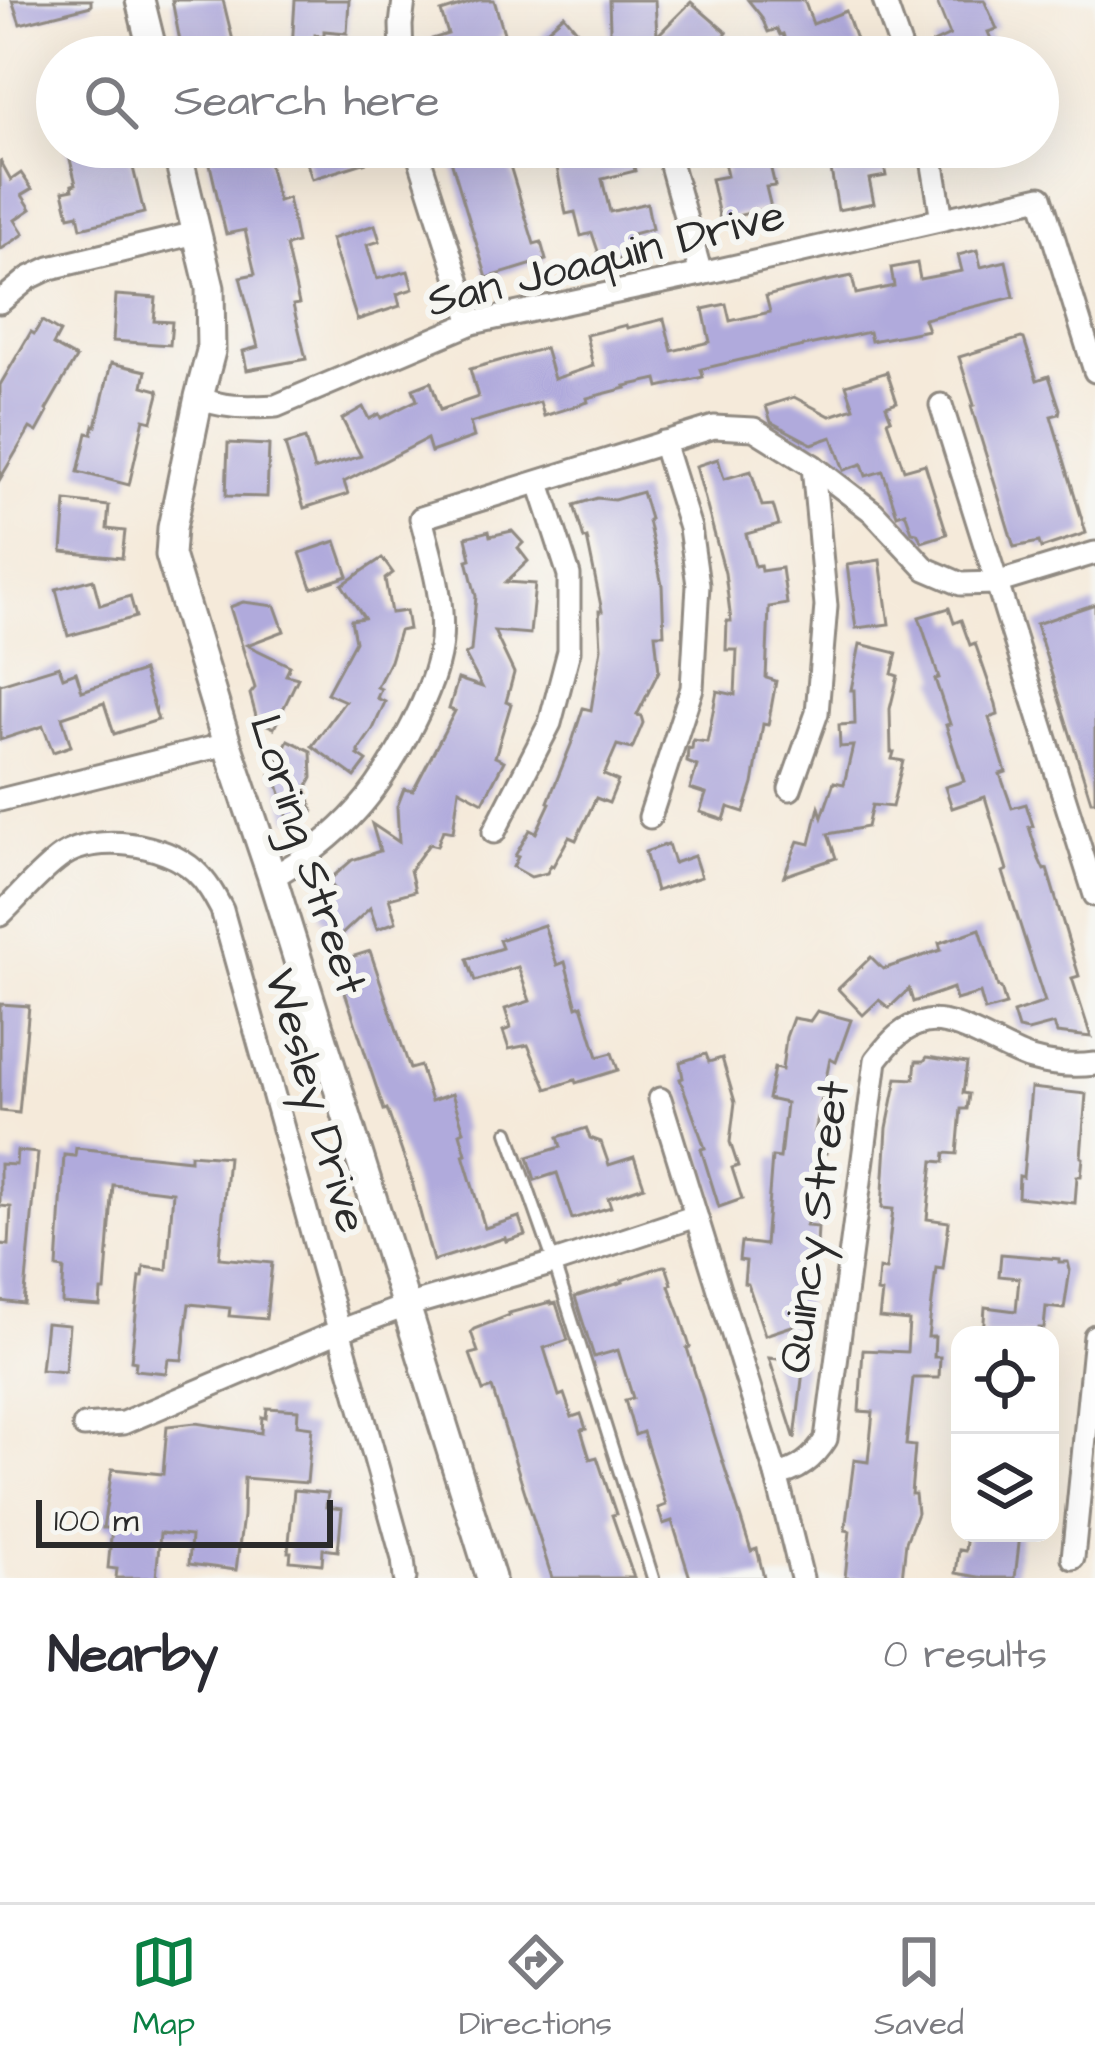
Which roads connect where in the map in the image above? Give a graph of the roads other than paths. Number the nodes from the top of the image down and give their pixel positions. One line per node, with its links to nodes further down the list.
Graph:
1 (140, 0): 4 (street)
2 (404, 0): 5 (street)
3 (884, 0): 6 (street)
4 (149, 36)
5 (400, 36)
6 (897, 36)
7 (181, 168): 12 (street, Loring Street)
8 (423, 168): 15 (street)
9 (672, 168): 13 (street)
10 (933, 168): 11 (street)
11 (942, 220): 13 (street, San Joaquin Drive); 16 (street, San Joaquin Drive)
12 (196, 233): 14 (street); 17 (street, Loring Street)
13 (701, 274): 15 (street, San Joaquin Drive)
14 (0, 302)
15 (472, 323): 17 (street, San Joaquin Drive)
16 (1095, 371)
17 (199, 397): 24 (street, Loring Street)
18 (941, 405): 23 (street)
19 (663, 442): 20 (street); 21 (street); 27 (street)
20 (813, 466): 23 (street); 25 (street)
21 (539, 483): 28 (street); 29 (street)
22 (1095, 554): 23 (street)
23 (996, 583): 30 (street)
24 (227, 744): 26 (street); 29 (street, Loring Street)
25 (790, 788)
26 (0, 800)
27 (650, 817)
28 (494, 832)
29 (272, 877): 37 (street, Loring Street)
30 (1095, 896)
31 (0, 915): 38 (street, Wesley Drive)
32 (1095, 1064): 41 (street, Quincy Street)
33 (660, 1099): 35 (street)
34 (508, 1132): 36 (lane)
35 (696, 1216): 36 (street); 41 (street)
36 (554, 1263): 37 (street); 45 (lane)
37 (406, 1306): 38 (street); 44 (street, Loring Street)
38 (339, 1331): 40 (street); 43 (street, Wesley Drive)
39 (1095, 1336): 42 (street)
40 (84, 1426)
41 (776, 1474): 46 (street)
42 (1073, 1558)
43 (405, 1578)
44 (491, 1578)
45 (653, 1578)
46 (802, 1578)

